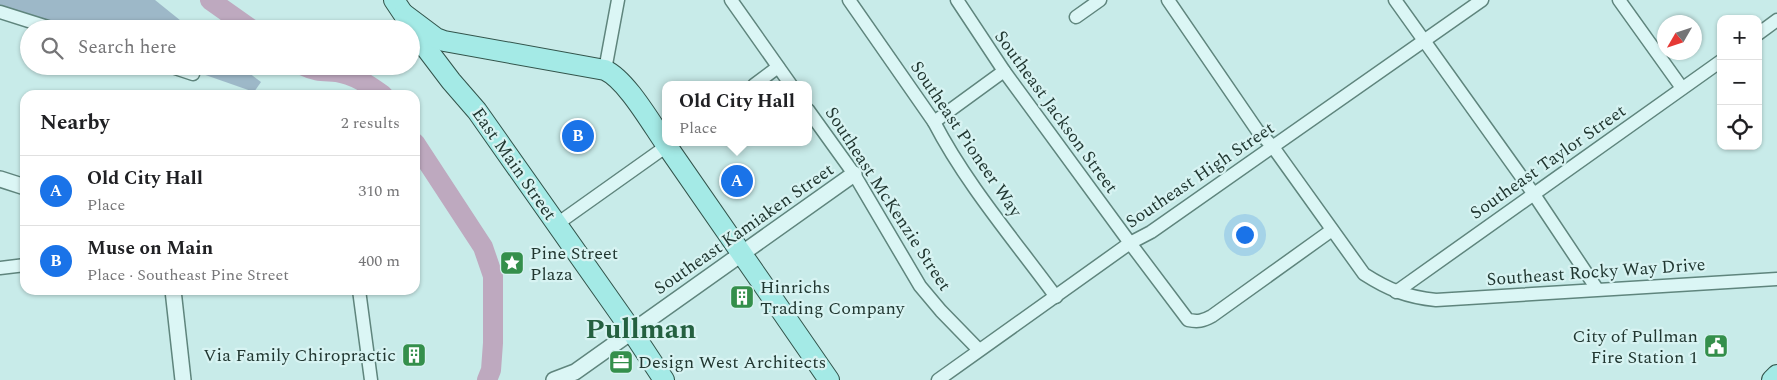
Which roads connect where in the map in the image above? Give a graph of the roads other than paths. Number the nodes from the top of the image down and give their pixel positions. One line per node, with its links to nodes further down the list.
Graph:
1 (618, 0): 24 (street)
2 (731, 0): 23 (street)
3 (849, 0): 31 (street, Southeast Pioneer Way)
4 (957, 0): 25 (street, Southeast Jackson Street)
5 (1100, 0): 12 (street)
6 (1168, 0): 35 (street, Southeast Rocky Way Drive)
7 (1395, 0): 20 (street)
8 (1482, 0): 20 (street, Southeast High Street)
9 (1619, 0): 28 (street)
10 (399, 7): 14 (main road, East Main Street); 15 (main road)
11 (0, 12): 13 (street)
12 (1076, 17)
13 (25, 20)
14 (408, 20)
15 (415, 20)
16 (1777, 20): 18 (street)
17 (420, 25): 21 (main road)
18 (1762, 31)
19 (420, 39): 29 (main road, East Main Street)
20 (1424, 41): 35 (street, Southeast High Street); 39 (street)
21 (459, 45): 24 (main road); 29 (main road)
22 (1717, 64): 28 (street, Southeast Taylor Street)
23 (778, 68): 26 (street); 27 (street)
24 (605, 70): 32 (main road)
25 (1004, 71): 31 (street); 42 (street, Southeast Jackson Street)
26 (760, 81)
27 (788, 81)
28 (1682, 88): 39 (street, Southeast Taylor Street)
29 (458, 89): 40 (main road, East Main Street)
30 (812, 116): 36 (street, Southeast McKenzie Street)
31 (934, 122): 51 (street, Southeast Pioneer Way)
32 (662, 134)
33 (667, 146): 40 (street)
34 (671, 146): 43 (main road)
35 (1273, 147): 41 (street, Southeast Rocky Way Drive); 42 (street, Southeast High Street)
36 (854, 174): 43 (street, Southeast Kamiaken Street); 53 (street, Southeast McKenzie Street)
37 (0, 179): 38 (street)
38 (20, 185)
39 (1533, 193): 47 (street); 48 (street, Southeast Taylor Street)
40 (557, 224): 52 (main road, East Main Street)
41 (1332, 230): 42 (street, Southeast Jackson Street); 48 (street, Southeast Rocky Way Drive)
42 (1130, 243): 51 (street, Southeast High Street)
43 (742, 254): 52 (street, Southeast Kamiaken Street); 59 (main road)
44 (20, 266): 45 (street)
45 (0, 268)
46 (1777, 279): 47 (street, Southeast Rocky Way Drive)
47 (1597, 290): 48 (street, Southeast Rocky Way Drive)
48 (1396, 292)
49 (174, 295): 55 (street)
50 (361, 295): 56 (street)
51 (1056, 297): 53 (street, Southeast High Street)
52 (632, 332): 57 (street, Southeast Kamiaken Street); 58 (main road, East Main Street)
53 (979, 350): 60 (street, Southeast High Street)
54 (1777, 375): 61 (main road)
55 (183, 380)
56 (371, 380)
57 (554, 380)
58 (664, 380)
59 (829, 380)
60 (938, 380)
61 (1772, 380)

